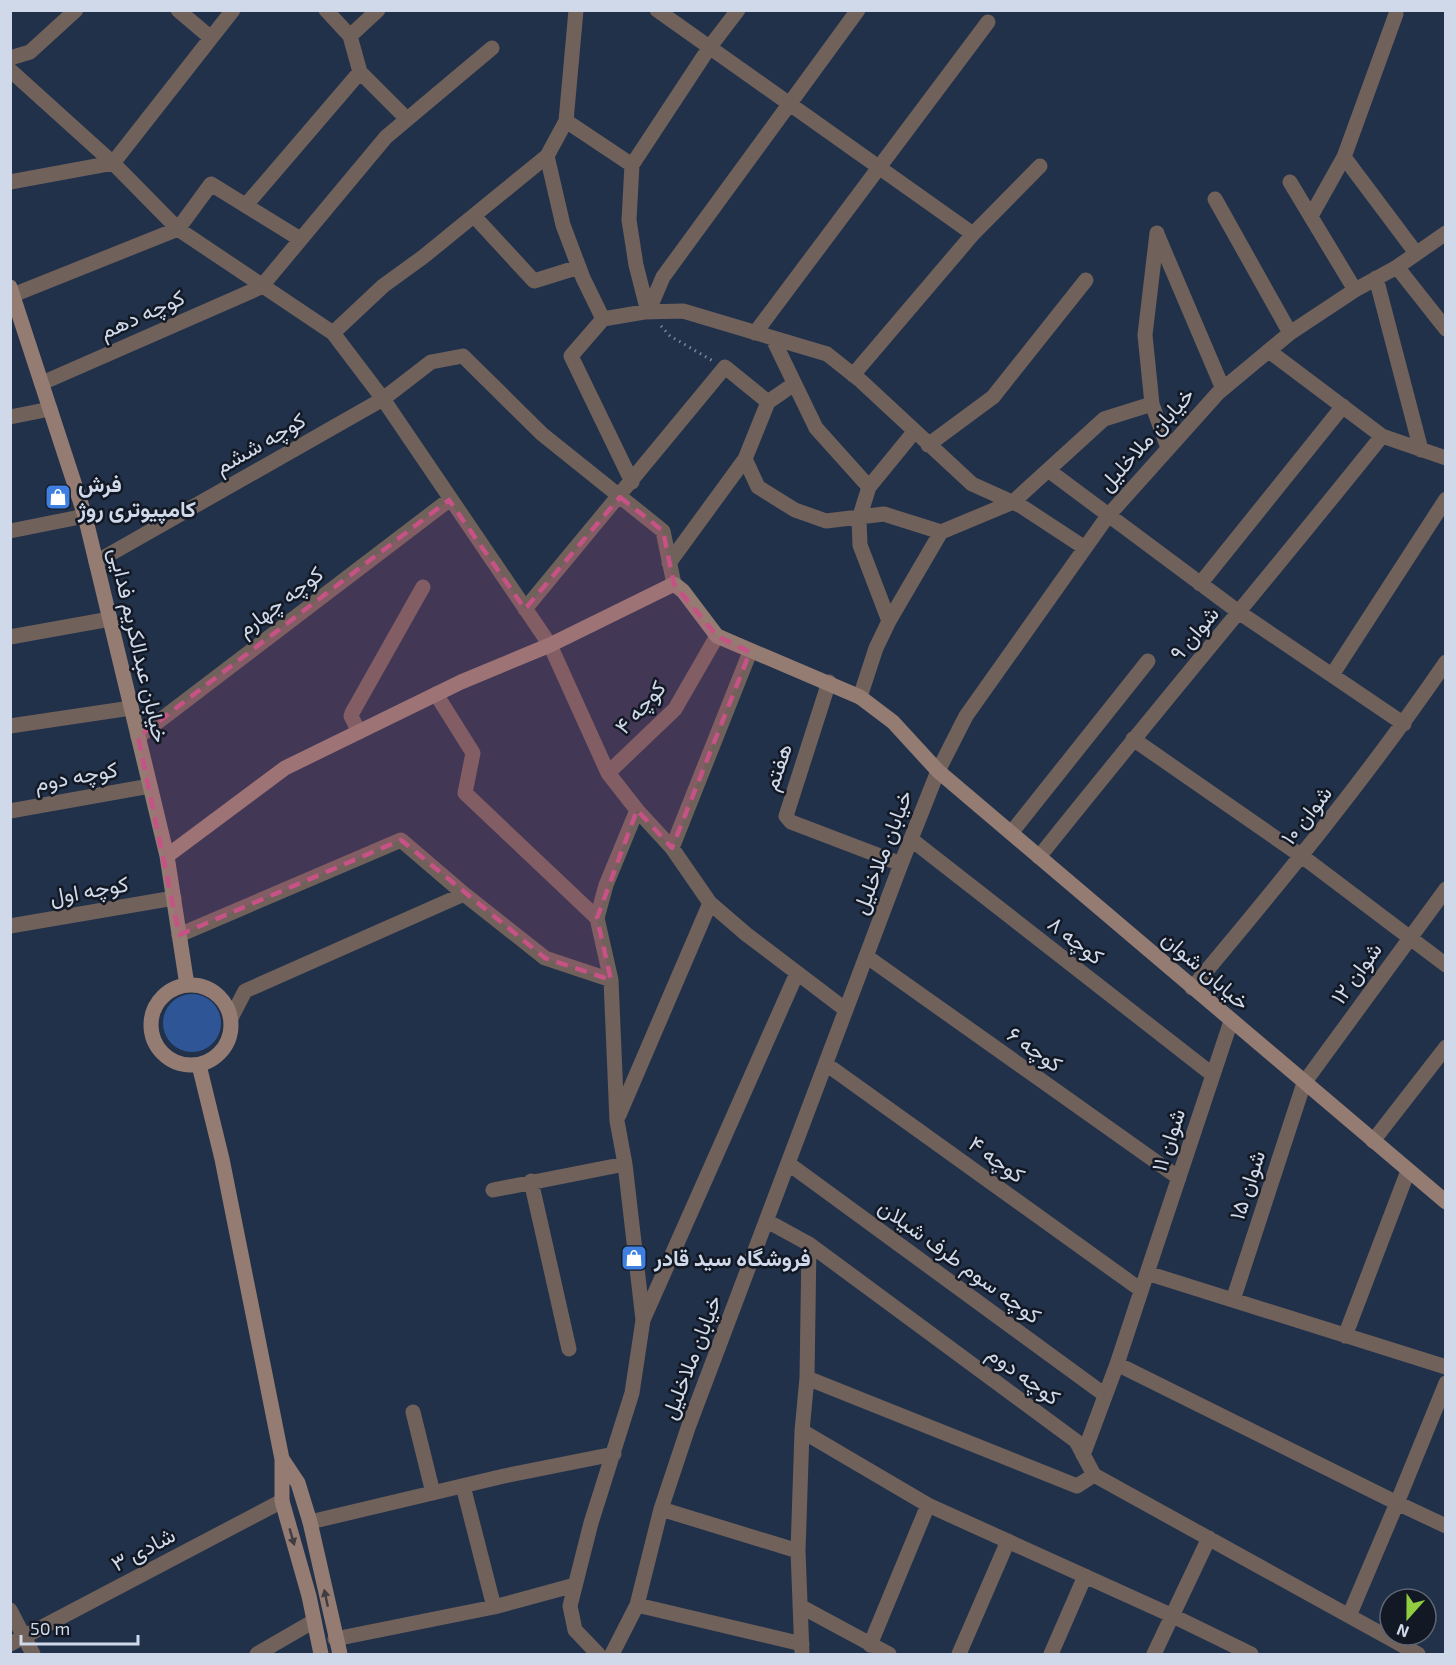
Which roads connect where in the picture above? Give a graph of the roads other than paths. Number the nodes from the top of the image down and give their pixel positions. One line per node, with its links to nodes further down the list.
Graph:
1 (76, 10): 16 (street)
2 (178, 10): 13 (street)
3 (233, 10): 13 (street)
4 (326, 10): 12 (street)
5 (378, 10): 12 (street)
6 (576, 10): 21 (street)
7 (657, 10): 15 (street)
8 (738, 10): 15 (street)
9 (858, 10): 19 (street)
10 (1396, 14): 23 (street)
11 (988, 22): 27 (street)
12 (350, 36): 18 (street)
13 (211, 38): 24 (street)
14 (492, 48): 20 (street)
15 (710, 48): 19 (street); 25 (street)
16 (10, 58)
17 (10, 70): 24 (street)
18 (360, 72): 20 (street); 31 (street)
19 (787, 103): 27 (street); 46 (street)
20 (408, 119): 37 (street)
21 (566, 121): 22 (street); 25 (street)
22 (548, 156): 32 (street); 39 (street)
23 (1344, 157): 33 (street); 38 (street)
24 (113, 163): 28 (street); 34 (street)
25 (632, 165): 46 (street)
26 (1040, 166): 36 (street)
27 (879, 168): 36 (street); 51 (street)
28 (10, 182)
29 (1290, 182): 33 (street)
30 (1215, 199): 52 (street)
31 (246, 205): 34 (street); 37 (street)
32 (474, 216): 39 (street); 50 (street)
33 (1311, 216): 44 (street)
34 (178, 229): 43 (street); 45 (street)
35 (1446, 233): 38 (street, خیابان ملاخلیل)
36 (974, 234): 55 (street)
37 (300, 239): 43 (street)
38 (1416, 253): 40 (street, خیابان ملاخلیل)
39 (579, 267): 47 (street)
40 (1397, 267): 41 (street, خیابان ملاخلیل); 49 (street)
41 (1376, 278): 44 (street, خیابان ملاخلیل); 69 (street)
42 (1086, 280): 67 (street)
43 (261, 287): 50 (street); 56 (street, کوچه دهم)
44 (1355, 290): 52 (street, خیابان ملاخلیل)
45 (12, 291): 48 (street, خیابان عبدالکریم فدایی)
46 (648, 312): 47 (street); 51 (street)
47 (603, 319): 73 (street)
48 (16, 323): 56 (street, خیابان عبدالکریم فدایی)
49 (1446, 328)
50 (333, 333): 59 (street)
51 (755, 333): 53 (street)
52 (1290, 333): 54 (street, خیابان ملاخلیل)
53 (772, 339): 55 (street); 57 (street)
54 (1269, 351): 58 (street, خیابان ملاخلیل); 62 (street)
55 (853, 375): 65 (street)
56 (42, 383): 63 (street, خیابان عبدالکریم فدایی)
57 (794, 384): 60 (street); 74 (street)
58 (1223, 389): 61 (street); 68 (street, خیابان ملاخلیل)
59 (383, 399): 75 (street, کوچه ششم); 77 (street); 85 (street, کوچه ششم)
60 (768, 402): 71 (street); 73 (street)
61 (1152, 404): 68 (street); 72 (street)
62 (1343, 406): 66 (street); 88 (street)
63 (50, 409): 64 (street); 79 (street, خیابان عبدالکریم فدایی)
64 (10, 417)
65 (914, 432): 67 (street); 74 (street)
66 (1382, 436): 69 (street); 91 (street, شوان ۹)
67 (928, 445): 78 (street)
68 (1168, 448): 80 (street, خیابان ملاخلیل)
69 (1421, 450): 70 (street)
70 (1446, 458)
71 (745, 459): 81 (street); 86 (street)
72 (1048, 470): 78 (street); 80 (street)
73 (632, 482): 75 (street)
74 (869, 487): 81 (street)
75 (620, 497): 86 (street); 90 (street)
76 (1446, 499): 100 (street)
77 (449, 500): 90 (street); 108 (street, کوچه چهارم)
78 (1012, 502): 83 (street); 84 (street)
79 (85, 516): 82 (street); 85 (street, خیابان عبدالکریم فدایی)
80 (1107, 517): 84 (street, خیابان ملاخلیل); 88 (street)
81 (859, 519): 83 (street); 93 (street)
82 (10, 531)
83 (940, 532): 93 (street)
84 (1085, 548): 110 (street, خیابان ملاخلیل)
85 (96, 562): 92 (street, خیابان عبدالکریم فدایی)
86 (669, 563): 87 (street)
87 (674, 584): 94 (street); 96 (street)
88 (1200, 584): 91 (street)
89 (423, 587): 107 (street)
90 (525, 609): 96 (street)
91 (1240, 613): 100 (street); 109 (street, شوان ۹)
92 (110, 619): 95 (street); 104 (street, خیابان عبدالکریم فدایی)
93 (889, 621): 103 (street)
94 (717, 636): 97 (street, خیابان شوان); 111 (street, کوچه ۴)
95 (10, 637)
96 (550, 645): 102 (street); 111 (street)
97 (750, 652): 101 (street, خیابان شوان); 117 (street)
98 (1148, 661): 115 (street)
99 (1446, 662): 105 (street, شوان ۱۰)
100 (1332, 675): 105 (street)
101 (830, 682): 103 (street, خیابان شوان); 121 (street, هفتم)
102 (436, 694): 107 (street); 126 (street)
103 (860, 697): 110 (street, خیابان شوان)
104 (131, 708): 106 (street); 108 (street, خیابان عبدالکریم فدایی)
105 (1404, 724): 120 (street, شوان ۱۰)
106 (10, 726)
107 (359, 732): 118 (street)
108 (138, 737): 112 (street, خیابان عبدالکریم فدایی)
109 (1133, 738): 119 (street, شوان ۹); 120 (street)
110 (938, 771): 115 (street, خیابان شوان); 116 (street, خیابان ملاخلیل)
111 (608, 773): 113 (street)
112 (150, 786): 114 (street, کوچه دوم); 118 (street, خیابان عبدالکریم فدایی)
113 (637, 810): 117 (street); 126 (street)
114 (10, 811)
115 (1011, 833): 119 (street, خیابان شوان)
116 (912, 840): 121 (street, خیابان ملاخلیل); 142 (street, کوچه ۸)
117 (672, 848): 125 (street)
118 (167, 856): 124 (street, خیابان عبدالکریم فدایی)
119 (1040, 857): 135 (street, خیابان شوان)
120 (1303, 857): 129 (street); 135 (street, شوان ۱۰)
121 (901, 864): 130 (street, خیابان ملاخلیل)
122 (1446, 889): 129 (street, شوان ۱۲)
123 (464, 894): 128 (street); 133 (street); 137 (street)
124 (174, 898): 127 (street, کوچه اول); 128 (street, خیابان عبدالکریم فدایی)
125 (710, 903): 132 (street); 144 (street)
126 (597, 918): 133 (street)
127 (10, 926)
128 (180, 935): 134 (street, خیابان عبدالکریم فدایی)
129 (1409, 939): 131 (street); 143 (street, شوان ۱۲)
130 (866, 956): 136 (street, خیابان ملاخلیل); 149 (street, کوچه ۶)
131 (1446, 965)
132 (797, 973): 136 (street); 158 (street)
133 (611, 981): 144 (street)
134 (187, 985): 137 (street); 141 (street)
135 (1192, 988): 138 (street, خیابان شوان)
136 (846, 1010): 140 (street, خیابان ملاخلیل)
137 (231, 1018): 141 (street)
138 (1231, 1021): 142 (street, شوان ۱۱); 143 (street, خیابان شوان)
139 (1446, 1047): 145 (street)
140 (826, 1064): 147 (street, خیابان ملاخلیل); 156 (street, کوچه ۴)
141 (199, 1065): 170 (street)
142 (1213, 1075): 149 (street, شوان ۱۱)
143 (1304, 1083): 145 (street, خیابان شوان); 157 (street, شوان ۱۵)
144 (617, 1121): 146 (street)
145 (1373, 1141): 148 (street, خیابان شوان)
146 (625, 1164): 150 (street); 158 (street)
147 (789, 1164): 153 (street, خیابان ملاخلیل); 165 (street, کوچه سوم طرف شیلان)
148 (1408, 1171): 152 (street, خیابان شوان); 159 (street)
149 (1179, 1178): 155 (street, شوان ۱۱)
150 (531, 1181): 151 (street); 160 (street)
151 (493, 1190)
152 (1446, 1203)
153 (767, 1221): 154 (street, کوچه دوم); 177 (street, خیابان ملاخلیل)
154 (809, 1244): 163 (street); 169 (street, کوچه دوم)
155 (1147, 1273): 156 (street, شوان ۱۱); 157 (street)
156 (1141, 1290): 161 (street, شوان ۱۱)
157 (1233, 1300): 159 (street)
158 (643, 1320): 168 (street)
159 (1346, 1336): 162 (street)
160 (569, 1349)
161 (1117, 1364): 165 (street, شوان ۱۱); 175 (street)
162 (1446, 1367)
163 (807, 1378): 167 (street); 171 (street)
164 (1446, 1383): 175 (street)
165 (1105, 1395): 169 (street, شوان ۱۱)
166 (413, 1412): 173 (street)
167 (802, 1431): 176 (street); 182 (street)
168 (614, 1454): 172 (street); 184 (street)
169 (1083, 1455): 171 (street, کوچه دوم)
170 (282, 1459): 174 (street); 178 (street)
171 (1094, 1475): 180 (street)
172 (463, 1486): 173 (street); 186 (street)
173 (433, 1493): 178 (street)
174 (282, 1501): 191 (street, one-way to 191); 193 (street, شادی ۳)
175 (1397, 1503): 179 (street); 190 (street)
176 (928, 1505): 181 (street); 194 (street)
177 (661, 1509): 182 (street); 185 (street, خیابان ملاخلیل)
178 (310, 1522): 192 (street, one-way to 178)
179 (1446, 1526)
180 (1209, 1538): 189 (street); 190 (street)
181 (1008, 1541): 183 (street); 203 (street)
182 (798, 1551): 187 (street)
183 (1085, 1576): 189 (street); 204 (street)
184 (575, 1585): 186 (street); 200 (street)
185 (638, 1605): 195 (street); 201 (street, خیابان ملاخلیل)
186 (494, 1606): 192 (street)
187 (800, 1606): 194 (street); 195 (street)
188 (10, 1610): 193 (street)
189 (1173, 1616): 205 (street); 206 (street)
190 (1349, 1616): 207 (street)
191 (314, 1621): 197 (street); 198 (street)
192 (335, 1639): 199 (street)
193 (17, 1640): 196 (street)
194 (870, 1645): 202 (street)
195 (802, 1649)
196 (33, 1654)
197 (257, 1654)
198 (321, 1654)
199 (340, 1654)
200 (598, 1654)
201 (612, 1654)
202 (889, 1654)
203 (959, 1654)
204 (1051, 1654)
205 (1155, 1654)
206 (1251, 1654)
207 (1418, 1654)

